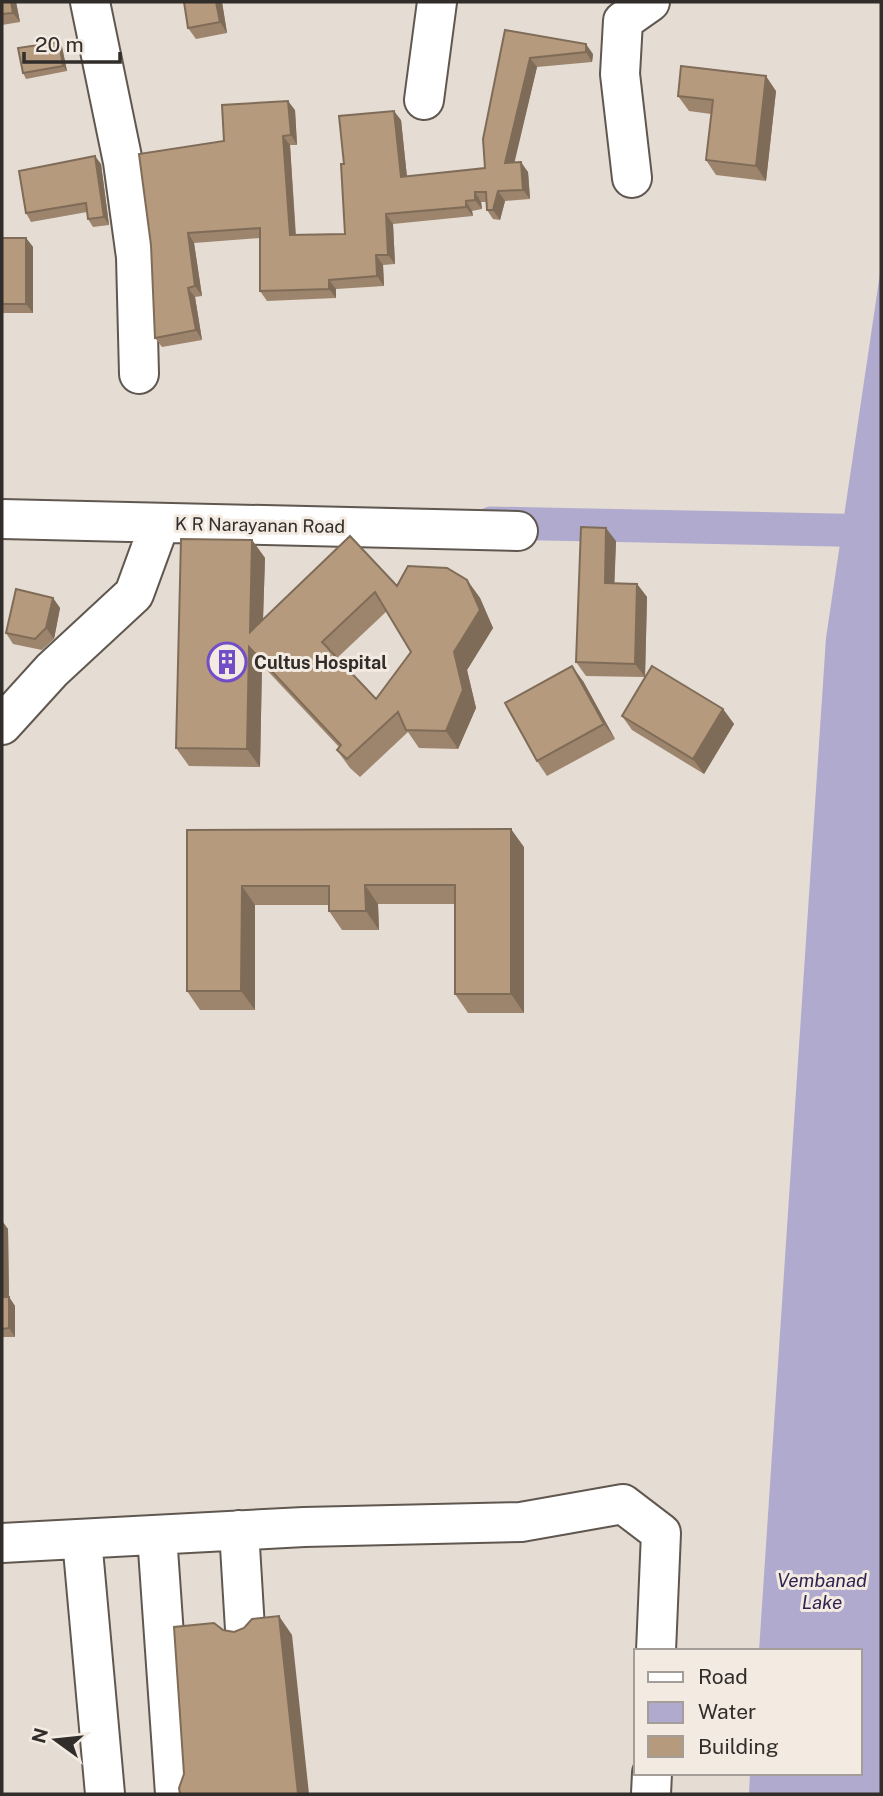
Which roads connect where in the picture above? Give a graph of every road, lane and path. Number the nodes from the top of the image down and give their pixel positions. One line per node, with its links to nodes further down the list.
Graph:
1 (90, 2): 6 (street)
2 (437, 2): 4 (street)
3 (650, 2): 5 (street)
4 (424, 100)
5 (632, 178)
6 (139, 374)
7 (2, 519): 8 (street, K R Narayanan Road)
8 (160, 523): 9 (street, K R Narayanan Road); 10 (street)
9 (518, 531)
10 (2, 725)
11 (239, 1530): 12 (street); 15 (street); 16 (street)
12 (157, 1535): 13 (street); 19 (street)
13 (82, 1539): 14 (street); 18 (street)
14 (2, 1543)
15 (245, 1629)
16 (656, 1649)
17 (652, 1775): 20 (street)
18 (105, 1794)
19 (175, 1794)
20 (651, 1794)

